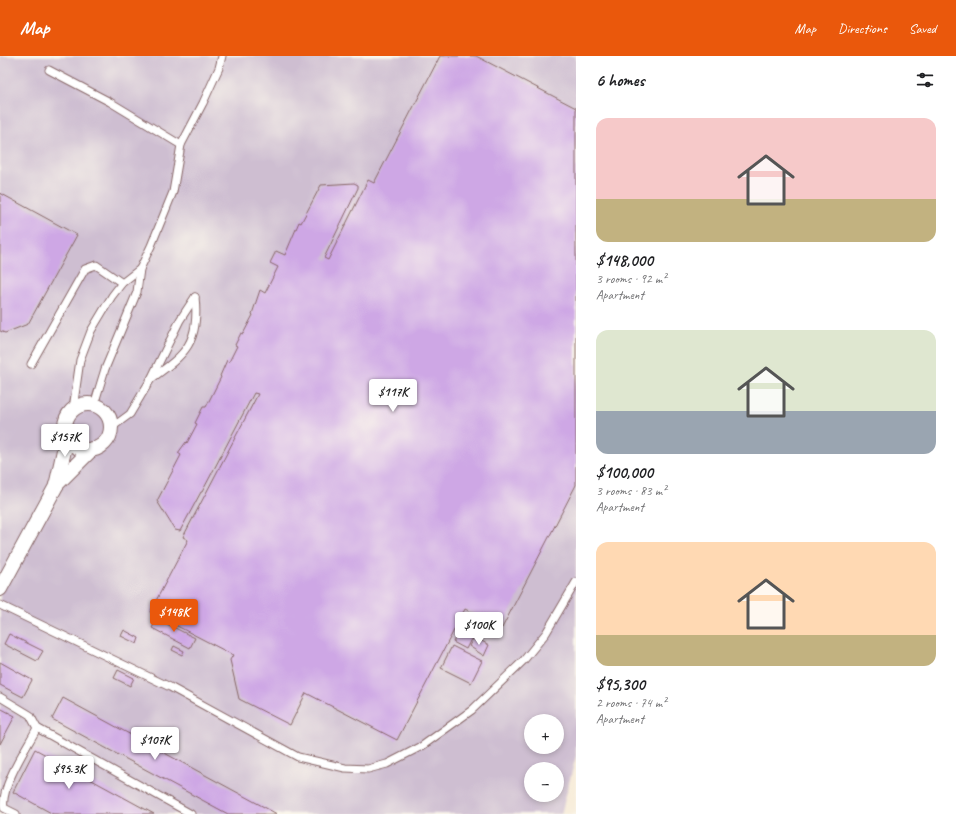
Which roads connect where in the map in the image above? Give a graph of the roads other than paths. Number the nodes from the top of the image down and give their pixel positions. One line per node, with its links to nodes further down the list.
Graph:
1 (222, 56): 3 (lane)
2 (49, 70): 3 (lane)
3 (181, 145): 4 (lane)
4 (140, 269): 5 (lane); 8 (lane)
5 (122, 282): 6 (lane); 9 (lane)
6 (31, 364)
7 (151, 379): 7 (lane); 10 (lane)
8 (94, 405): 9 (street); 10 (street)
9 (73, 409): 11 (street)
10 (111, 428): 12 (street)
11 (67, 437): 12 (street); 13 (street)
12 (92, 449): 13 (street)
13 (56, 486): 15 (street)
14 (576, 582): 16 (lane)
15 (0, 589)
16 (0, 606)
17 (0, 697): 18 (lane)
18 (37, 728): 19 (lane); 20 (lane)
19 (16, 814)
20 (191, 814)

